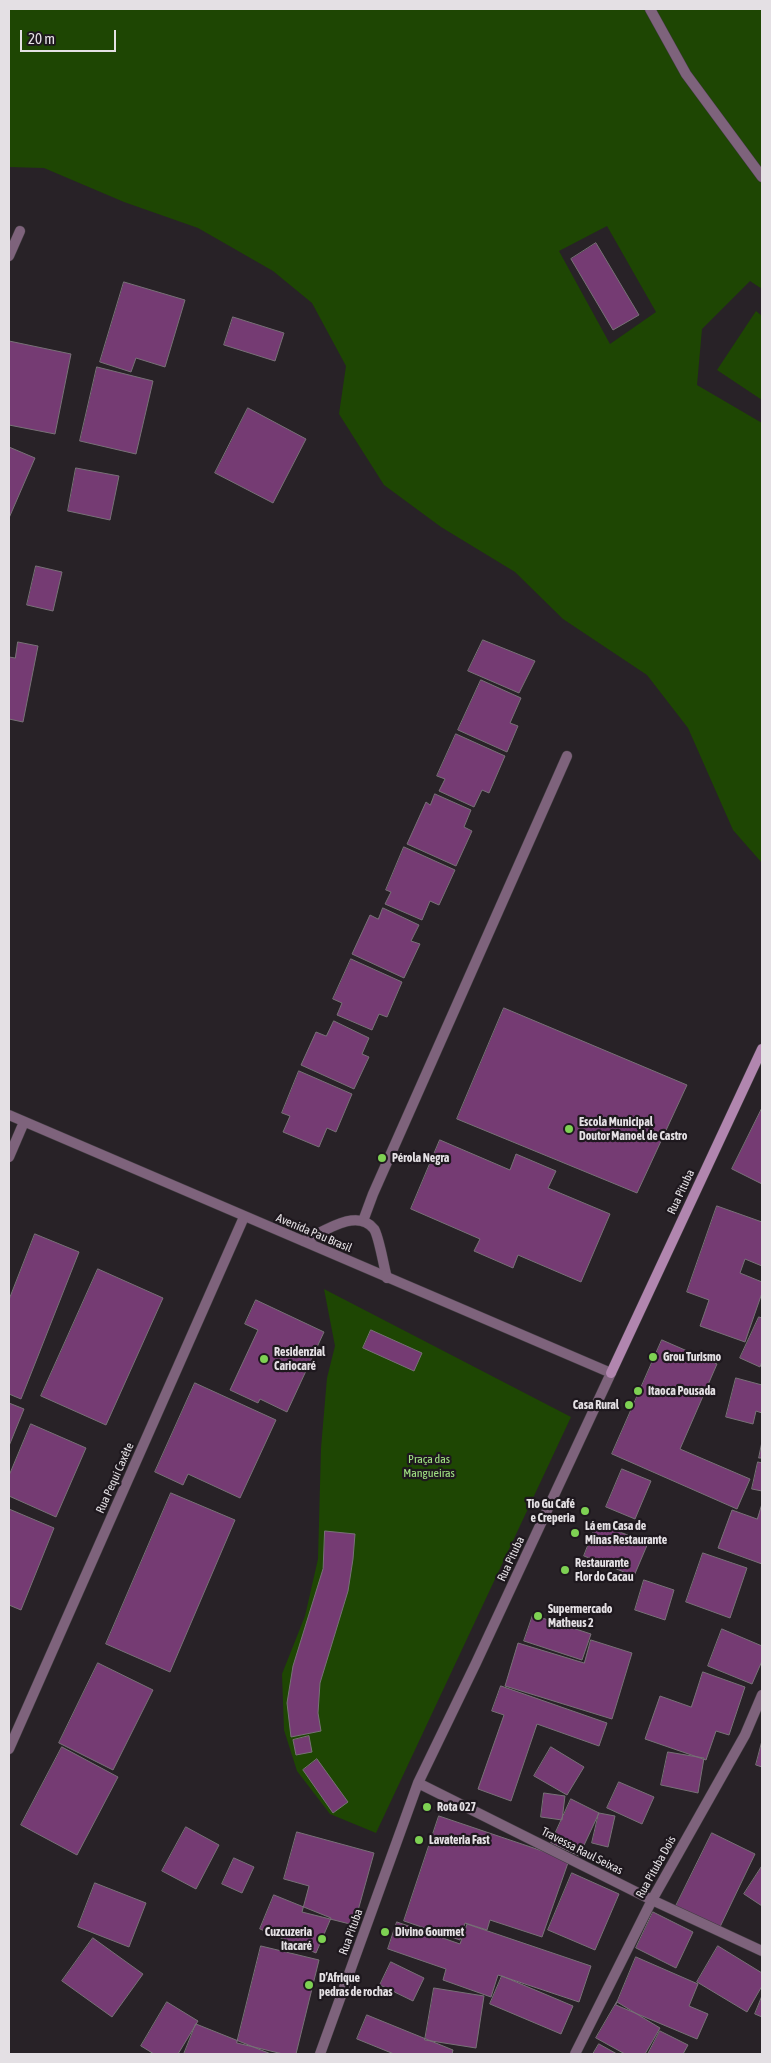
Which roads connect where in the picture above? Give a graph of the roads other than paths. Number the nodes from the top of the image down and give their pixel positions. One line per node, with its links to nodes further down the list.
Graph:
1 (650, 9): 2 (street)
2 (762, 177)
3 (20, 231): 4 (street)
4 (9, 256)
5 (567, 756): 11 (street)
6 (761, 1055): 14 (street, Rua Pituba)
7 (9, 1115): 8 (street, Avenida Pau Brasil)
8 (24, 1122): 9 (street); 10 (street, Avenida Pau Brasil)
9 (9, 1157)
10 (244, 1217): 12 (street, Avenida Pau Brasil); 16 (street, Rua Pequi Caxête)
11 (363, 1221): 12 (street); 13 (street)
12 (304, 1241): 13 (street, Avenida Pau Brasil)
13 (387, 1278): 14 (street, Avenida Pau Brasil)
14 (611, 1373): 17 (street, Rua Pituba)
15 (762, 1695): 18 (street, Rua Pituba Dois)
16 (9, 1750)
17 (418, 1783): 18 (street, Travessa Raul Seixas); 20 (street, Rua Pituba)
18 (652, 1900): 19 (street, Travessa Raul Seixas); 21 (street, Rua Pituba Dois)
19 (762, 1951)
20 (320, 2054)
21 (576, 2054)

